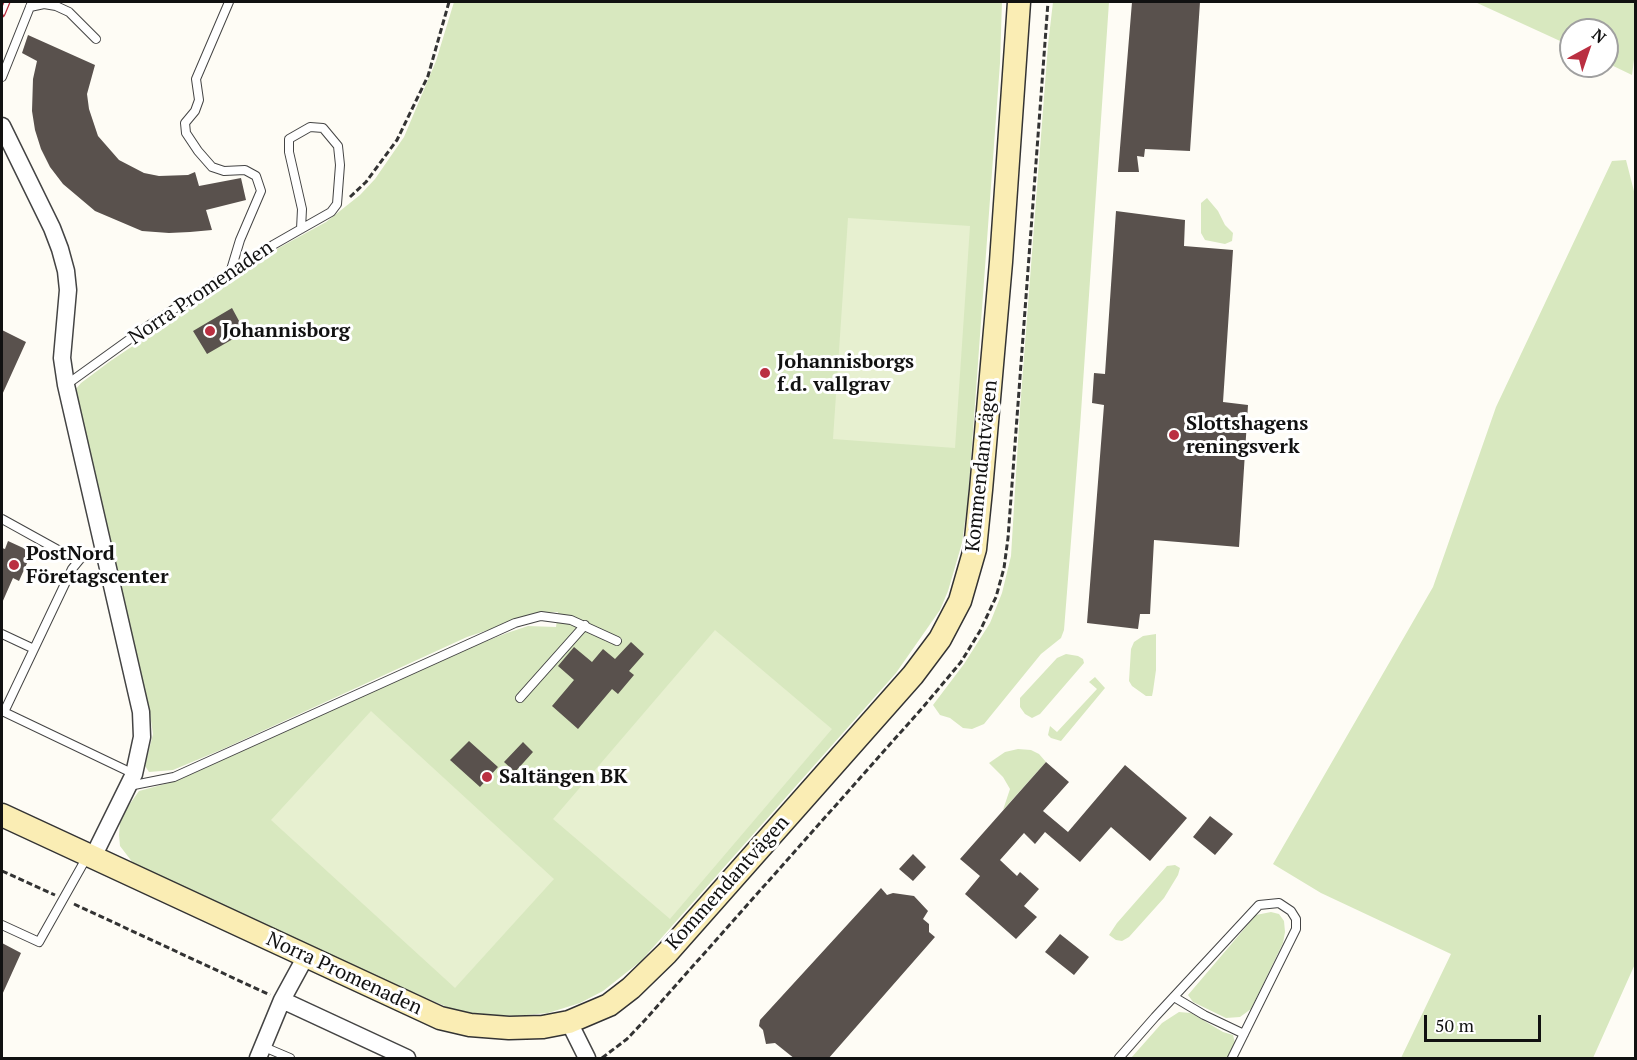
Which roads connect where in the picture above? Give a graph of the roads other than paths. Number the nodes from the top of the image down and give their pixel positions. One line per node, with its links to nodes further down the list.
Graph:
1 (229, 2): 8 (lane)
2 (1019, 2): 26 (street, Kommendantvägen)
3 (31, 4): 4 (lane); 5 (lane)
4 (96, 39)
5 (2, 77)
6 (2, 126): 9 (street)
7 (301, 229): 7 (lane, Norra Promenaden); 8 (lane, Norra Promenaden)
8 (230, 273): 9 (lane, Norra Promenaden)
9 (66, 385): 11 (street)
10 (2, 519): 12 (lane)
11 (103, 551): 12 (lane); 19 (street)
12 (78, 561): 16 (lane)
13 (585, 625): 15 (lane); 17 (lane); 19 (lane)
14 (2, 634): 16 (lane)
15 (617, 641)
16 (34, 649): 18 (lane)
17 (520, 698)
18 (3, 712): 19 (lane)
19 (132, 780): 21 (street)
20 (2, 814): 21 (street, Norra Promenaden)
21 (91, 856): 22 (lane); 23 (street, Norra Promenaden)
22 (2, 925)
23 (306, 956): 25 (street); 26 (street, Norra Promenaden)
24 (1174, 997): 27 (lane); 27 (lane); 32 (lane)
25 (282, 1000): 28 (street); 30 (street)
26 (569, 1022): 31 (street)
27 (1244, 1034): 33 (lane)
28 (261, 1053): 29 (lane)
29 (290, 1059)
30 (407, 1059)
31 (587, 1059)
32 (1119, 1059)
33 (1232, 1059)

